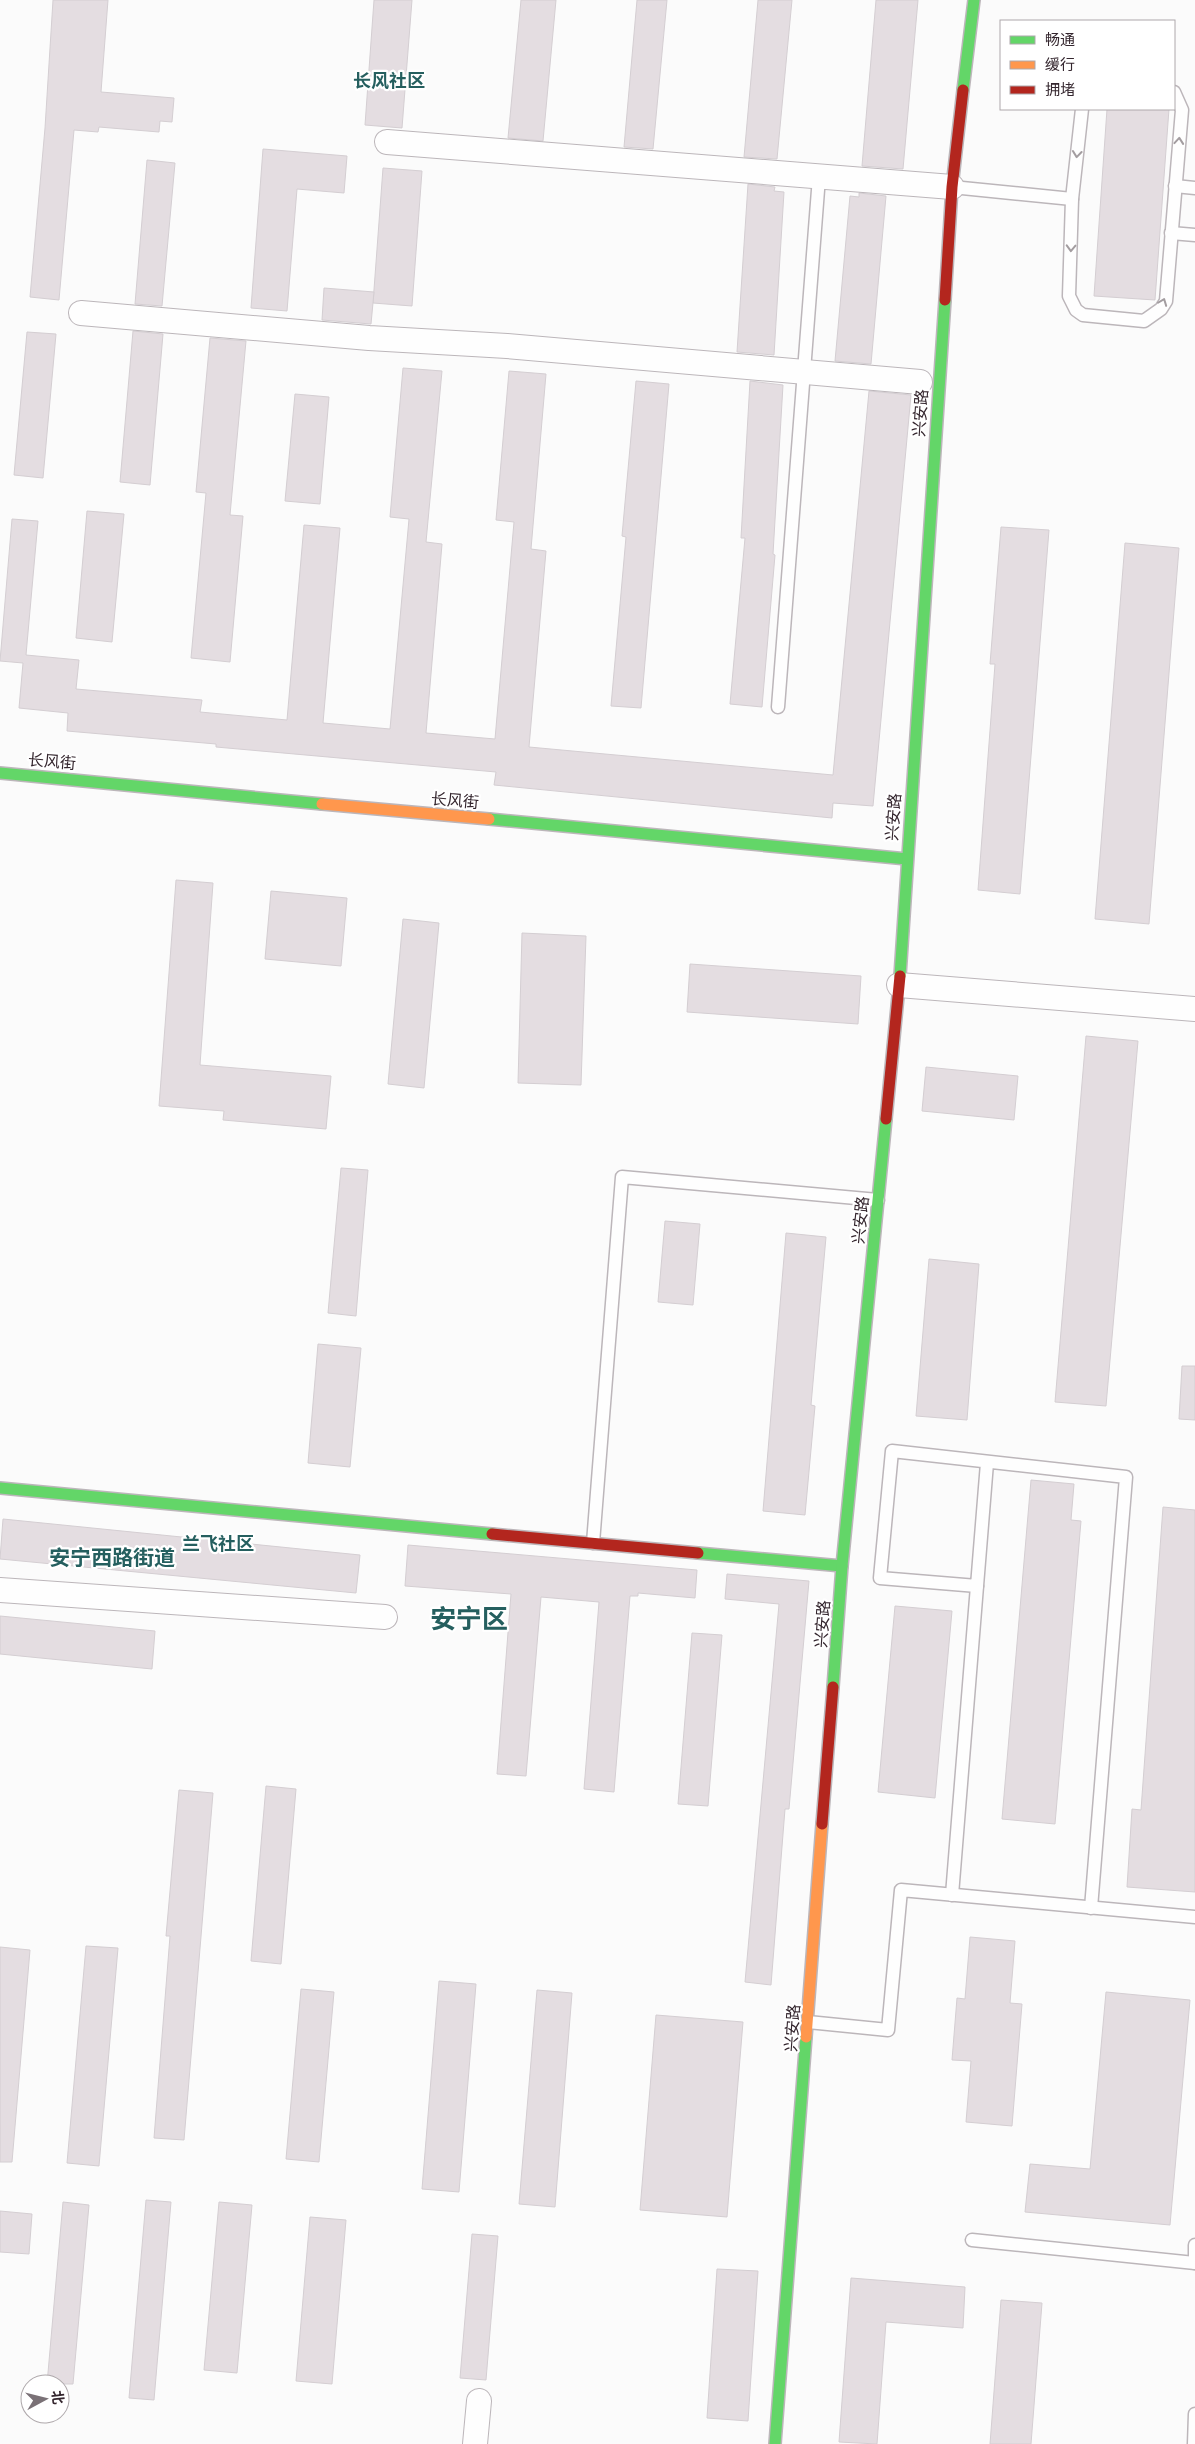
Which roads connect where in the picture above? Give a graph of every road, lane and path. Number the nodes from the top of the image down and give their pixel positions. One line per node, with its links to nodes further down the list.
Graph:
1 (974, 0): 7 (street, 兴安路)
2 (1175, 94): 6 (lane, one-way to 2)
3 (1082, 110): 9 (lane, one-way to 9)
4 (387, 142): 5 (street)
5 (819, 176): 7 (street); 13 (lane)
6 (1175, 186): 8 (lane); 10 (lane)
7 (952, 187): 9 (lane); 17 (street, 兴安路)
8 (1195, 188)
9 (1072, 199): 10 (lane, one-way to 10)
10 (1171, 233): 11 (lane)
11 (1195, 235)
12 (80, 313): 13 (street)
13 (802, 372): 14 (street); 15 (lane)
14 (920, 382)
15 (778, 707)
16 (0, 773): 17 (street, 长风街)
17 (906, 859): 18 (street, 兴安路)
18 (899, 985): 19 (street); 20 (street, 兴安路)
19 (1195, 1009)
20 (878, 1200): 23 (lane); 24 (street, 兴安路)
21 (987, 1462): 25 (lane); 25 (lane); 29 (lane)
22 (0, 1488): 23 (street)
23 (593, 1543): 24 (street)
24 (842, 1566): 31 (street, 兴安路)
25 (976, 1586): 28 (lane)
26 (0, 1590): 27 (street)
27 (385, 1617)
28 (952, 1895): 29 (lane); 31 (lane)
29 (1091, 1908): 30 (lane)
30 (1195, 1917)
31 (808, 2022): 38 (street, 兴安路)
32 (972, 2240): 34 (lane)
33 (1195, 2245): 34 (lane)
34 (1195, 2263)
35 (479, 2401): 37 (street)
36 (1195, 2414): 39 (lane)
37 (476, 2444)
38 (775, 2444)
39 (1194, 2444)

